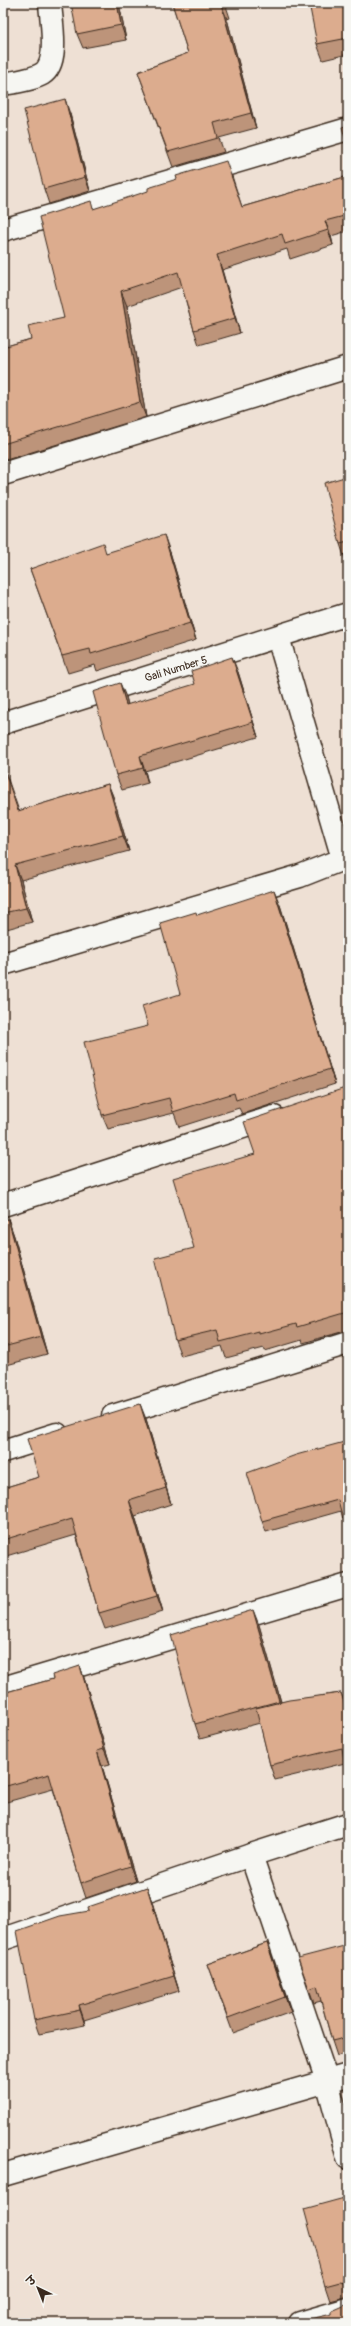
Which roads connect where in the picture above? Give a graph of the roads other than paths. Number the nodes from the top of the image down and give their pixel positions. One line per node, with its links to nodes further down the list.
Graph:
1 (50, 3): 2 (street)
2 (3, 84)
3 (348, 129): 4 (street)
4 (3, 230)
5 (348, 367): 6 (street)
6 (3, 474)
7 (348, 614): 8 (street, Gali Number 5)
8 (278, 637): 9 (street, Gali Number 5); 10 (street)
9 (3, 723)
10 (345, 858): 11 (street)
11 (3, 964)
12 (296, 1110): 13 (street)
13 (3, 1205)
14 (348, 1343): 15 (street)
15 (3, 1451)
16 (348, 1585): 17 (street)
17 (3, 1688)
18 (348, 1824): 19 (street)
19 (251, 1855): 20 (street); 22 (street)
20 (3, 1939)
21 (348, 2075): 22 (street)
22 (327, 2081): 23 (street); 24 (street)
23 (348, 2158)
24 (3, 2175)
25 (348, 2309): 26 (street)
26 (300, 2323)

